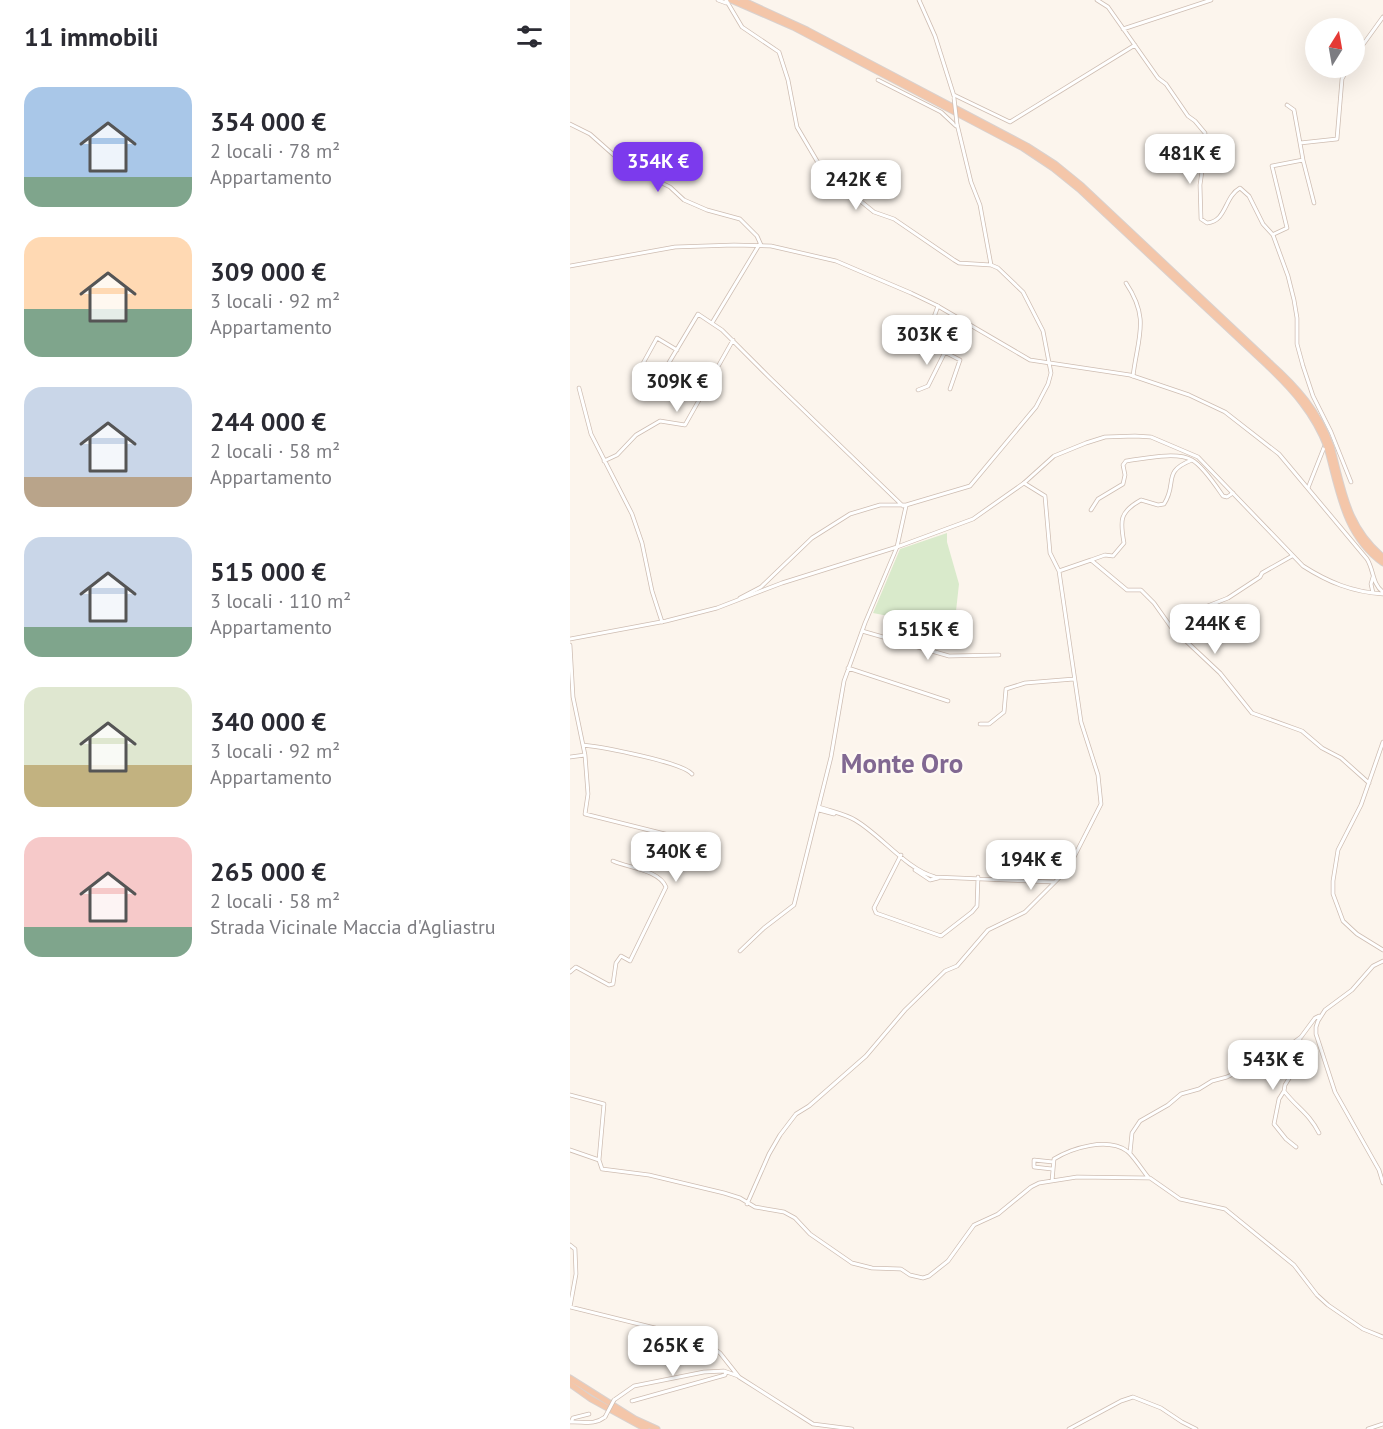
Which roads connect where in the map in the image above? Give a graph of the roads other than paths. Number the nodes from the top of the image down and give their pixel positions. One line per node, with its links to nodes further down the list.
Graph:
1 (718, 0): 6 (street)
2 (742, 0): 19 (highway)
3 (919, 0): 13 (street)
4 (1097, 0): 8 (street)
5 (1211, 0): 8 (street)
6 (728, 1): 19 (highway); 23 (street)
7 (1383, 17): 9 (street)
8 (1123, 29): 10 (street)
9 (1365, 42)
10 (1135, 45): 13 (street); 21 (street)
11 (1343, 78): 17 (street)
12 (878, 80): 16 (street)
13 (954, 96): 16 (street, bridge)
14 (1287, 105): 17 (street)
15 (570, 124): 22 (street)
16 (957, 126): 23 (street)
17 (1300, 143): 18 (street)
18 (1303, 160): 20 (street); 21 (street)
19 (1067, 175): 39 (highway, bridge)
20 (1314, 203)
21 (1273, 235): 38 (street)
22 (760, 245): 24 (street); 26 (street); 27 (street)
23 (991, 265): 31 (street)
24 (570, 266)
25 (1126, 283): 33 (street)
26 (938, 306): 30 (street); 31 (street)
27 (712, 323): 28 (street); 29 (street)
28 (733, 340): 41 (street); 46 (street)
29 (677, 350): 32 (street); 37 (street)
30 (945, 352): 35 (street); 36 (street)
31 (1049, 363): 33 (street); 46 (street)
32 (641, 367)
33 (1133, 376): 44 (street)
34 (579, 388): 41 (street)
35 (950, 389)
36 (918, 390)
37 (652, 391)
38 (1331, 432): 42 (street); 44 (street)
39 (1329, 446): 50 (highway); 52 (highway)
40 (1192, 460): 45 (street); 47 (street); 51 (street)
41 (604, 461): 59 (street)
42 (1350, 482)
43 (1024, 483): 45 (street); 48 (street); 53 (street)
44 (1308, 488): 54 (street)
45 (1233, 493): 49 (street)
46 (904, 506): 48 (street); 58 (street)
47 (1091, 510)
48 (897, 547): 58 (street); 61 (street)
49 (1292, 556): 55 (street); 60 (street)
50 (1383, 557)
51 (1091, 560): 53 (street); 60 (street)
52 (1383, 565)
53 (1059, 571): 66 (street)
54 (1373, 583): 55 (street); 56 (street); 57 (street)
55 (1356, 591): 56 (street)
56 (1373, 593): 57 (street)
57 (1383, 593)
58 (734, 601): 59 (street)
59 (662, 622): 62 (street)
60 (1172, 628): 74 (street)
61 (862, 631): 64 (street); 65 (street)
62 (570, 639)
63 (570, 645): 70 (street)
64 (999, 655)
65 (848, 668): 67 (street); 75 (street)
66 (1074, 679): 68 (street); 80 (street)
67 (948, 701)
68 (980, 724)
69 (1383, 742): 74 (street)
70 (583, 746): 71 (street); 73 (street)
71 (585, 754): 72 (street); 76 (street)
72 (570, 757)
73 (692, 774)
74 (1369, 783): 81 (street)
75 (819, 809): 77 (street); 82 (street)
76 (681, 838)
77 (900, 856): 79 (street); 79 (street)
78 (613, 861): 84 (street)
79 (978, 878): 80 (street)
80 (1054, 882): 99 (street)
81 (1383, 950)
82 (740, 951)
83 (1383, 961): 85 (street)
84 (570, 972)
85 (1321, 1016): 86 (street); 98 (street)
86 (1300, 1037): 87 (street); 92 (street)
87 (1284, 1091): 89 (street); 90 (street)
88 (570, 1095): 93 (street)
89 (1319, 1133)
90 (1296, 1147)
91 (570, 1150): 93 (street)
92 (1130, 1153): 94 (street); 96 (street)
93 (599, 1160): 99 (street)
94 (1053, 1162): 95 (street); 95 (street)
95 (1052, 1169): 97 (street)
96 (1150, 1178): 97 (street); 102 (street)
97 (1052, 1181): 99 (street)
98 (1383, 1183)
99 (747, 1204)
100 (570, 1245): 101 (street)
101 (570, 1307): 104 (street)
102 (1383, 1337)
103 (726, 1372): 104 (street); 107 (street); 109 (street, bridge)
104 (739, 1377): 113 (street)
105 (570, 1378): 112 (highway)
106 (570, 1384): 111 (highway)
107 (632, 1401)
108 (589, 1414): 109 (street)
109 (571, 1422)
110 (1383, 1424): 116 (street)
111 (646, 1429)
112 (657, 1429)
113 (852, 1429)
114 (1069, 1429): 115 (street)
115 (1196, 1429)
116 (1368, 1429)

